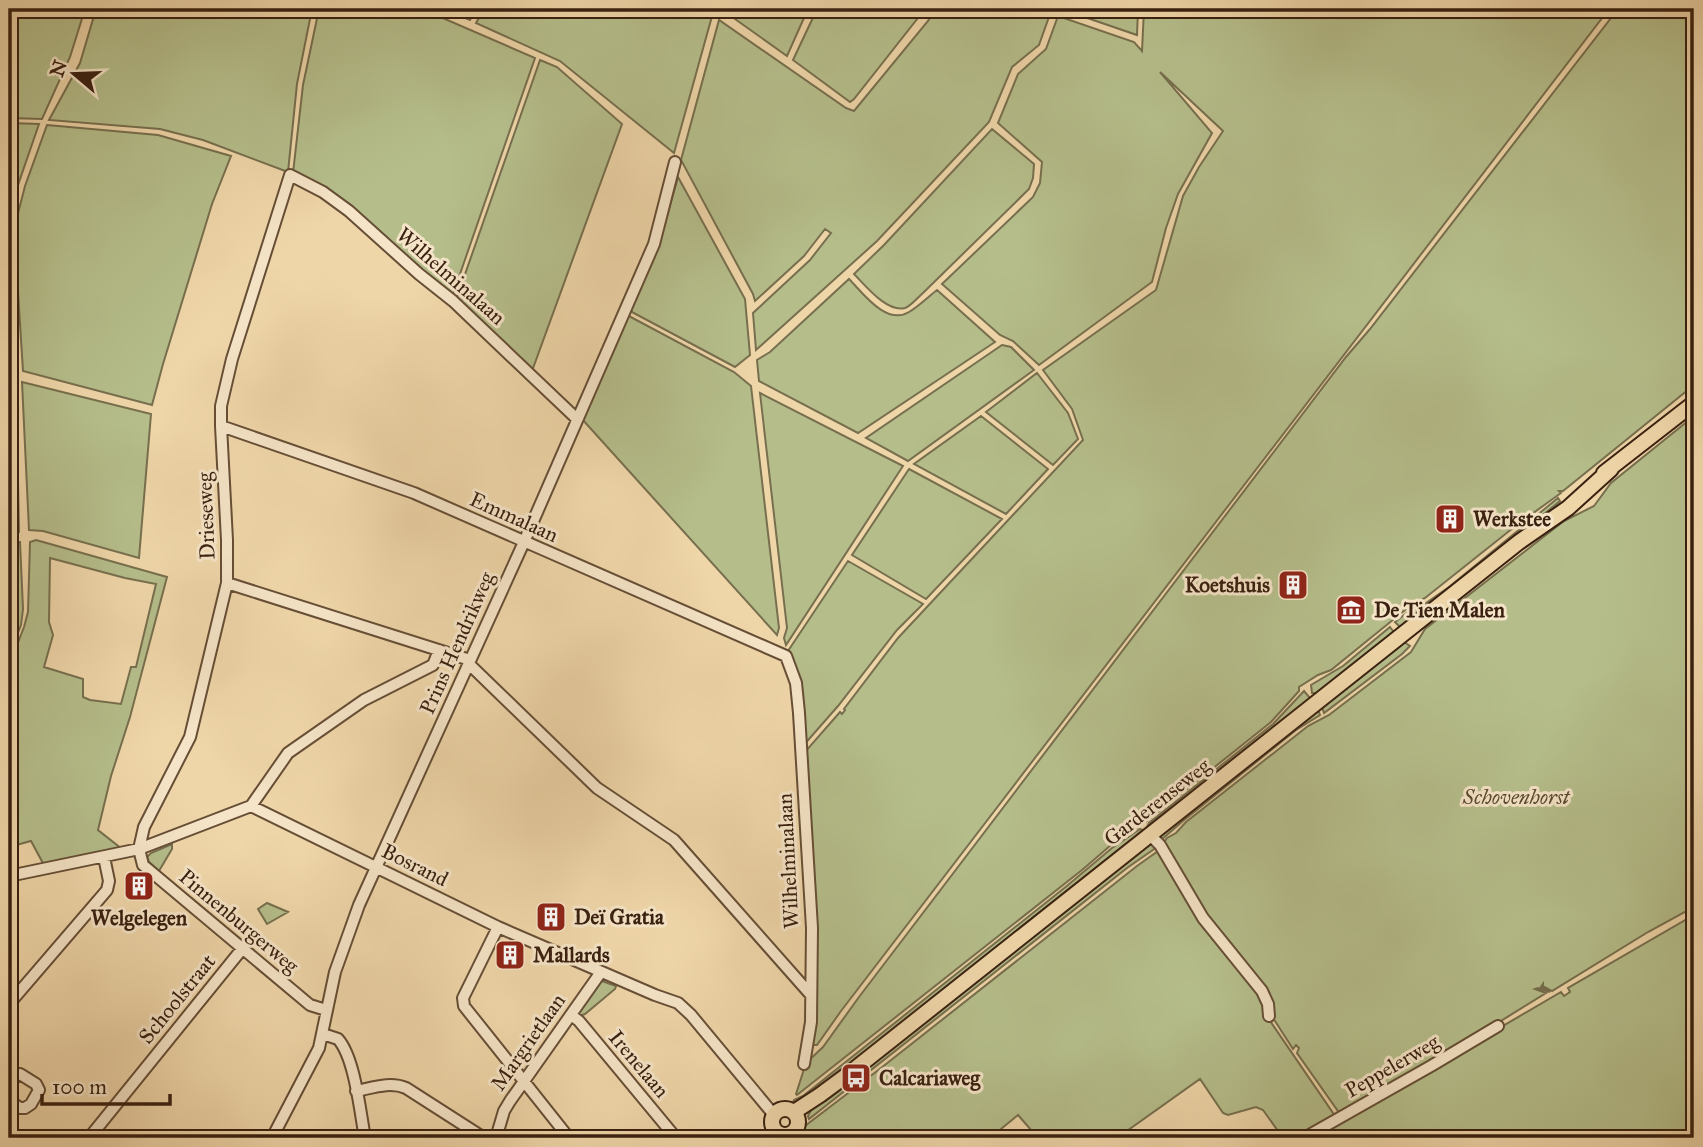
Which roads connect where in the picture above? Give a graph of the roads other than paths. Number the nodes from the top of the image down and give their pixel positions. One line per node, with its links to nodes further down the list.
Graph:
1 (675, 162): 4 (street, Prins Hendrikweg)
2 (290, 175): 4 (street, Wilhelminalaan); 5 (street, Drieseweg)
3 (1694, 403): 12 (main road, Garderenseweg)
4 (577, 419): 6 (street, Prins Hendrikweg)
5 (220, 426): 6 (street, Emmalaan); 7 (street, Drieseweg)
6 (524, 542): 9 (street, Emmalaan); 10 (street, Prins Hendrikweg)
7 (227, 583): 8 (street); 13 (street, Drieseweg)
8 (439, 650): 10 (street); 11 (street)
9 (786, 656): 20 (street, Wilhelminalaan)
10 (470, 662): 15 (street, Prins Hendrikweg); 20 (street)
11 (251, 806): 13 (street); 15 (street, Bosrand)
12 (1150, 835): 24 (street); 32 (main road, Garderenseweg)
13 (139, 849): 14 (street); 18 (street, Pinnenburgerweg)
14 (104, 857): 16 (street); 21 (street)
15 (376, 867): 17 (street, Bosrand); 22 (street, Prins Hendrikweg)
16 (9, 876)
17 (498, 927): 19 (street, Bosrand); 28 (street)
18 (242, 949): 22 (street, Pinnenburgerweg); 34 (street, Schoolstraat)
19 (601, 972): 23 (street, Margrietlaan); 33 (street, Bosrand)
20 (811, 995): 27 (street, Wilhelminalaan)
21 (9, 1004)
22 (326, 1010): 26 (street, Prins Hendrikweg)
23 (571, 1015): 28 (street, Margrietlaan); 40 (street, Irenelaan)
24 (1269, 1016)
25 (1498, 1026): 41 (street, Peppelerweg)
26 (323, 1034): 30 (street); 35 (street, Prins Hendrikweg)
27 (804, 1064)
28 (524, 1082): 38 (street, Margrietlaan); 39 (street)
29 (9, 1084): 31 (street)
30 (356, 1091): 36 (street); 37 (street)
31 (9, 1101)
32 (796, 1114): 33 (main road); 33 (main road)
33 (784, 1129)
34 (89, 1138)
35 (272, 1138)
36 (365, 1138)
37 (484, 1138)
38 (496, 1138)
39 (569, 1138)
40 (676, 1138)
41 (1304, 1138)

